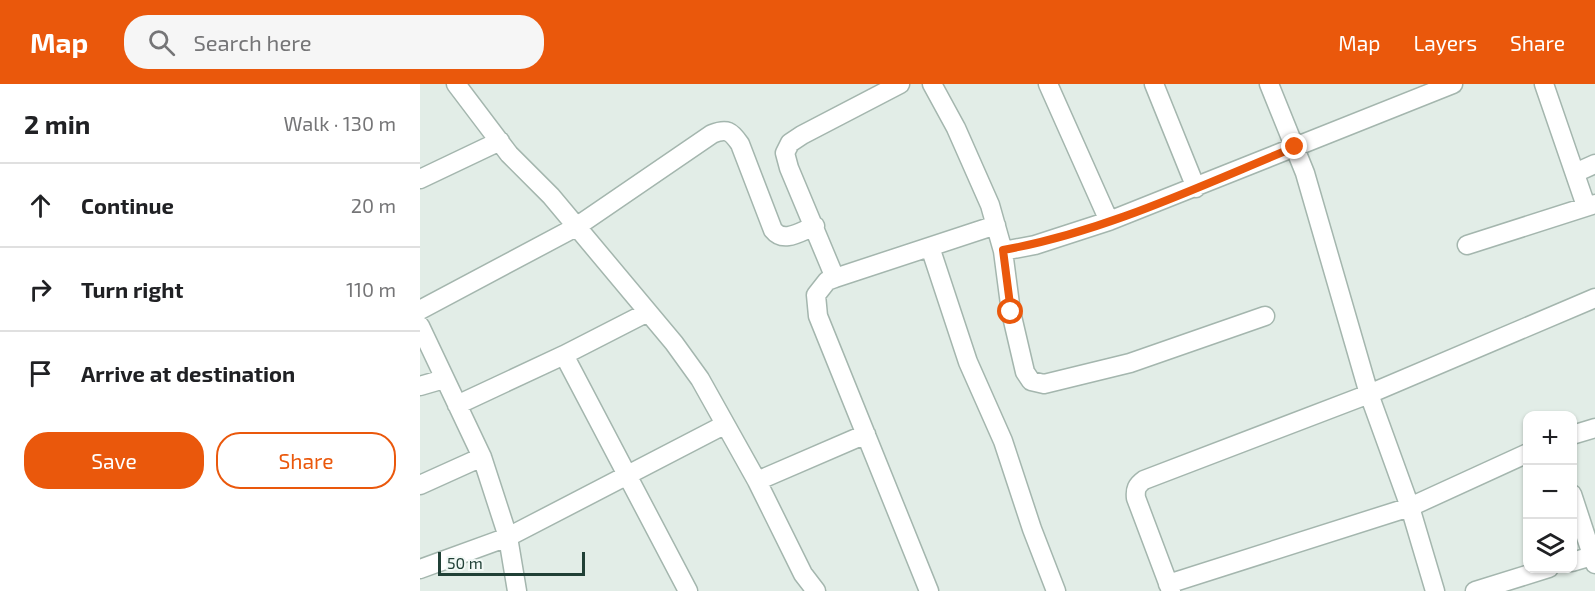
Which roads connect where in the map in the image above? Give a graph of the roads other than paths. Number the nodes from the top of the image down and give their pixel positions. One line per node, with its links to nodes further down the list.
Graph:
1 (456, 84): 9 (street)
2 (900, 84): 18 (street)
3 (932, 84): 17 (street)
4 (1048, 84): 16 (street)
5 (1154, 84): 14 (street)
6 (1269, 84): 10 (street)
7 (1453, 84): 10 (street)
8 (1544, 84): 12 (street)
9 (500, 141): 13 (street); 19 (street)
10 (1295, 147): 14 (street); 32 (street)
11 (1595, 164): 12 (street)
12 (1575, 173): 15 (street)
13 (420, 179)
14 (1196, 188): 16 (street)
15 (1590, 205): 20 (street)
16 (1109, 221): 22 (street)
17 (996, 225): 21 (street); 22 (street)
18 (815, 226): 19 (street); 23 (street)
19 (576, 227): 25 (street); 26 (street)
20 (1467, 245)
21 (930, 247): 23 (street); 55 (street)
22 (1003, 250): 27 (street)
23 (835, 278): 37 (street)
24 (1595, 298): 32 (street)
25 (420, 310)
26 (648, 312): 29 (street); 34 (street)
27 (1265, 316)
28 (420, 326): 30 (street)
29 (564, 355): 33 (street); 40 (street)
30 (444, 379): 31 (street); 33 (street)
31 (420, 386)
32 (1369, 394): 43 (street); 50 (street)
33 (457, 405): 39 (street)
34 (724, 424): 40 (street); 41 (street)
35 (1595, 428): 36 (street)
36 (1577, 433)
37 (866, 434): 41 (street); 54 (street)
38 (1523, 455): 43 (street)
39 (482, 457): 42 (street); 45 (street)
40 (628, 474): 45 (street); 52 (street)
41 (757, 481): 53 (street)
42 (420, 485)
43 (1410, 507): 50 (street); 56 (street)
44 (1577, 509): 46 (street)
45 (508, 537): 48 (street); 51 (street)
46 (1594, 558): 47 (street)
47 (1577, 561)
48 (420, 569)
49 (1534, 573): 57 (street)
50 (1170, 588)
51 (517, 591)
52 (688, 591)
53 (816, 591)
54 (929, 591)
55 (1056, 591)
56 (1435, 591)
57 (1475, 591)

